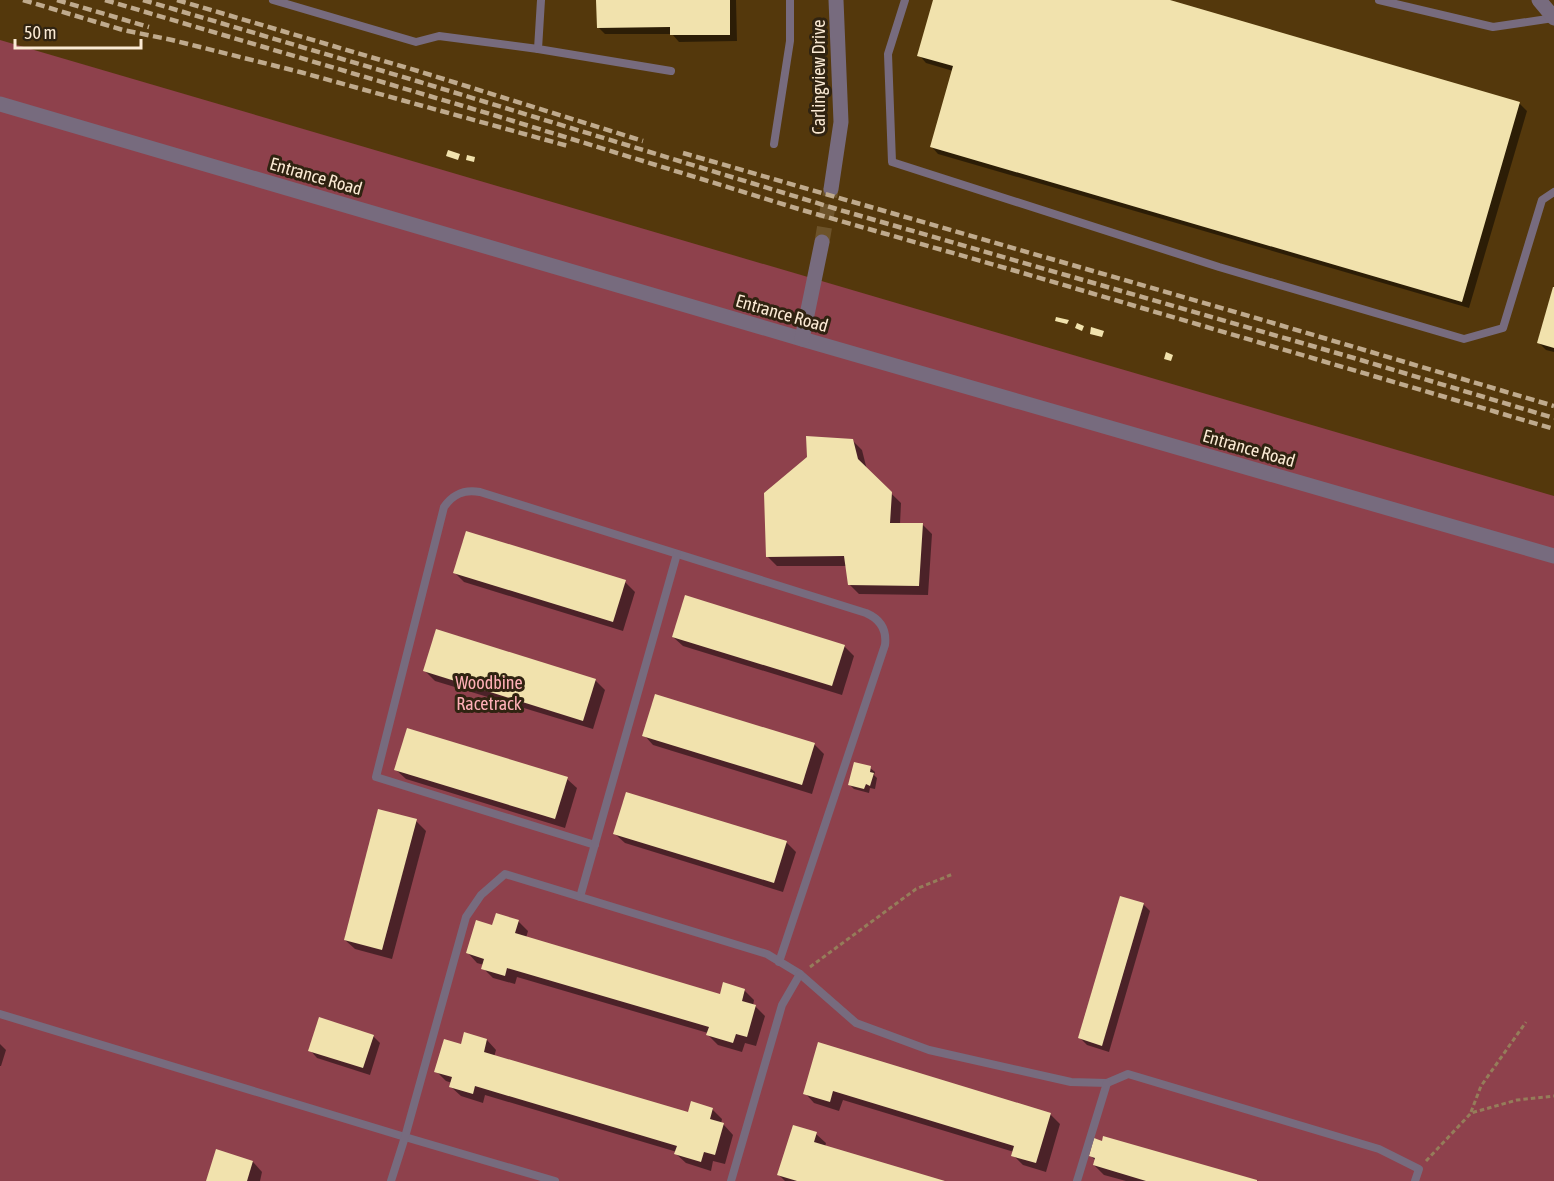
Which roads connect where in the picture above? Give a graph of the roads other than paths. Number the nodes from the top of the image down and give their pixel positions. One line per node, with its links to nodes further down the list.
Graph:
1 (273, 0): 9 (lane)
2 (541, 0): 9 (lane)
3 (790, 0): 12 (lane)
4 (836, 0): 13 (street, Carlingview Drive)
5 (905, 0): 14 (lane)
6 (1379, 0): 8 (lane)
7 (1539, 0): 8 (street)
8 (1554, 18)
9 (538, 49): 10 (lane)
10 (670, 70)
11 (0, 104): 16 (street, Entrance Road)
12 (774, 144)
13 (831, 189)
14 (1554, 192)
15 (822, 242): 16 (street)
16 (802, 339): 18 (street, Entrance Road)
17 (677, 554): 19 (lane); 19 (lane); 21 (lane)
18 (1554, 556)
19 (595, 845): 20 (lane)
20 (580, 897): 21 (lane); 25 (lane)
21 (779, 962): 22 (lane)
22 (800, 974): 24 (lane); 28 (lane)
23 (0, 1014): 25 (lane)
24 (1107, 1083): 29 (lane); 30 (lane)
25 (405, 1137): 26 (lane); 27 (lane)
26 (391, 1181)
27 (555, 1181)
28 (731, 1181)
29 (1077, 1181)
30 (1415, 1181)

